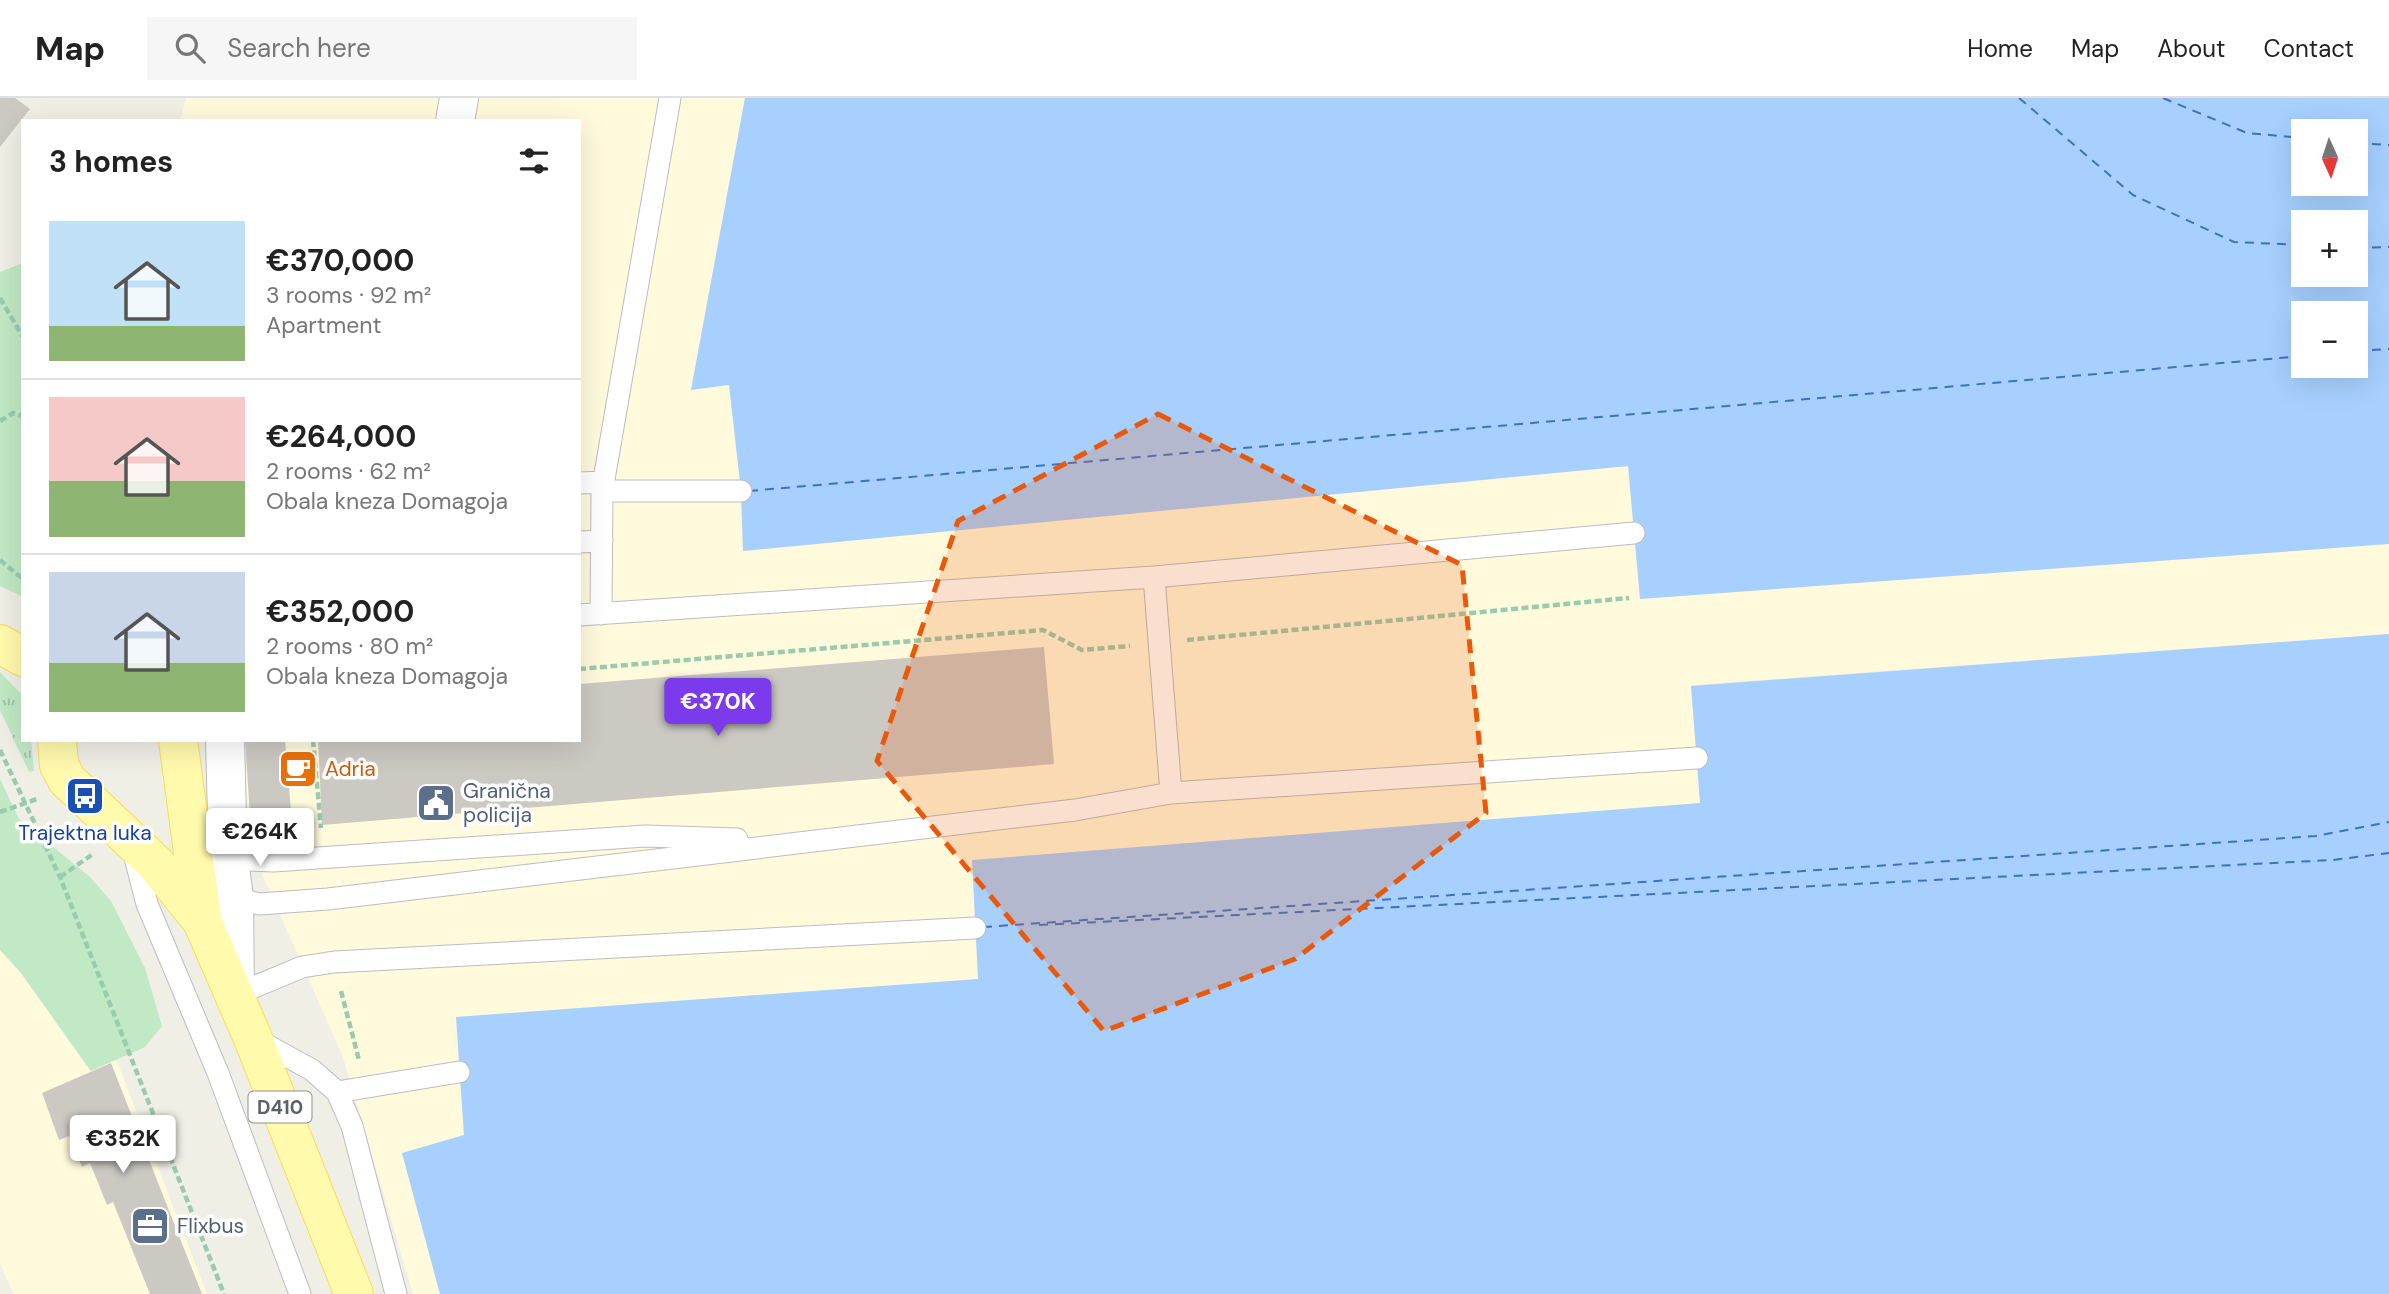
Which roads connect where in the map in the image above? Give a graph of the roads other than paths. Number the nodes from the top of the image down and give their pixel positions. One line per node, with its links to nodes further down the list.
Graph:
1 (459, 98): 3 (street)
2 (670, 98): 5 (lane)
3 (455, 119)
4 (581, 483): 5 (lane)
5 (603, 486): 6 (lane); 8 (lane)
6 (741, 491)
7 (1634, 533): 10 (lane)
8 (601, 541): 9 (lane); 11 (lane)
9 (581, 542)
10 (1154, 576): 11 (lane); 16 (lane)
11 (590, 615)
12 (57, 742): 17 (main road, D410)
13 (178, 742): 21 (main road, D410)
14 (225, 742): 19 (street)
15 (1696, 758): 16 (lane)
16 (1171, 793): 18 (lane)
17 (130, 838): 21 (main road, D410); 27 (lane)
18 (805, 841): 19 (lane); 20 (lane)
19 (228, 853): 20 (street)
20 (234, 897): 23 (street)
21 (202, 921): 23 (main road, D410)
22 (975, 928): 23 (lane)
23 (235, 995): 24 (main road, D410)
24 (252, 1036): 26 (lane); 28 (main road, D410)
25 (459, 1072): 26 (lane)
26 (337, 1092): 29 (lane)
27 (300, 1294)
28 (354, 1294)
29 (396, 1294)

